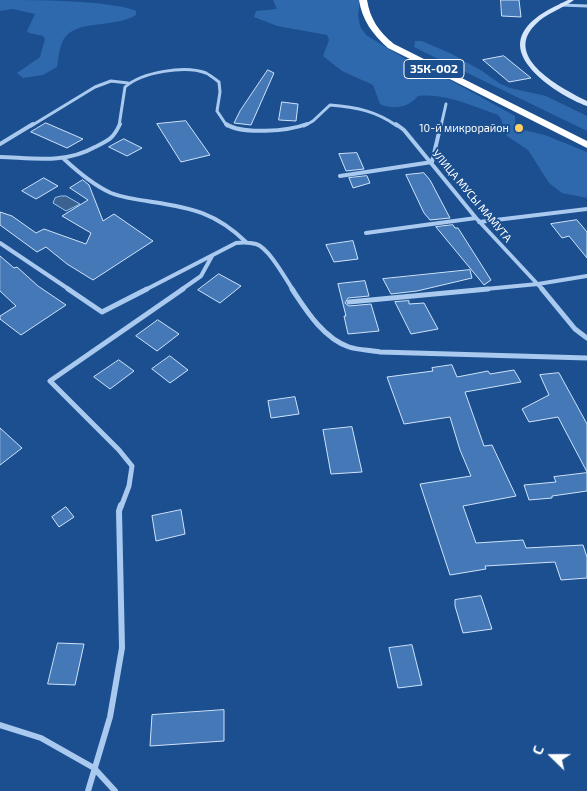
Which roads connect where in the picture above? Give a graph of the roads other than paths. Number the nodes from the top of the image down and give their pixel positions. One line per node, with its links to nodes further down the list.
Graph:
1 (363, 0): 11 (highway, 35К-002)
2 (371, 0): 9 (highway, 35К-002)
3 (572, 0): 4 (street); 5 (street)
4 (560, 3): 5 (street); 8 (street)
5 (585, 6)
6 (128, 83): 10 (street); 13 (street); 14 (street, УЛИЦА МУСЫ МАМУТА)
7 (446, 104): 14 (street)
8 (587, 104)
9 (587, 139)
10 (0, 144)
11 (587, 145)
12 (0, 157): 13 (street)
13 (64, 159): 19 (street)
14 (432, 162): 15 (street); 17 (street, УЛИЦА МУСЫ МАМУТА)
15 (340, 176)
16 (587, 209): 17 (street)
17 (478, 220): 18 (street); 23 (street, УЛИЦА МУСЫ МАМУТА)
18 (366, 233)
19 (246, 242): 21 (street); 26 (street)
20 (0, 243): 21 (street)
21 (212, 256): 28 (street)
22 (587, 276): 23 (street)
23 (538, 284): 24 (street); 25 (street, УЛИЦА МУСЫ МАМУТА)
24 (349, 302)
25 (587, 338)
26 (587, 358)
27 (0, 725): 28 (street)
28 (94, 768): 29 (street); 30 (street)
29 (88, 791)
30 (115, 791)

